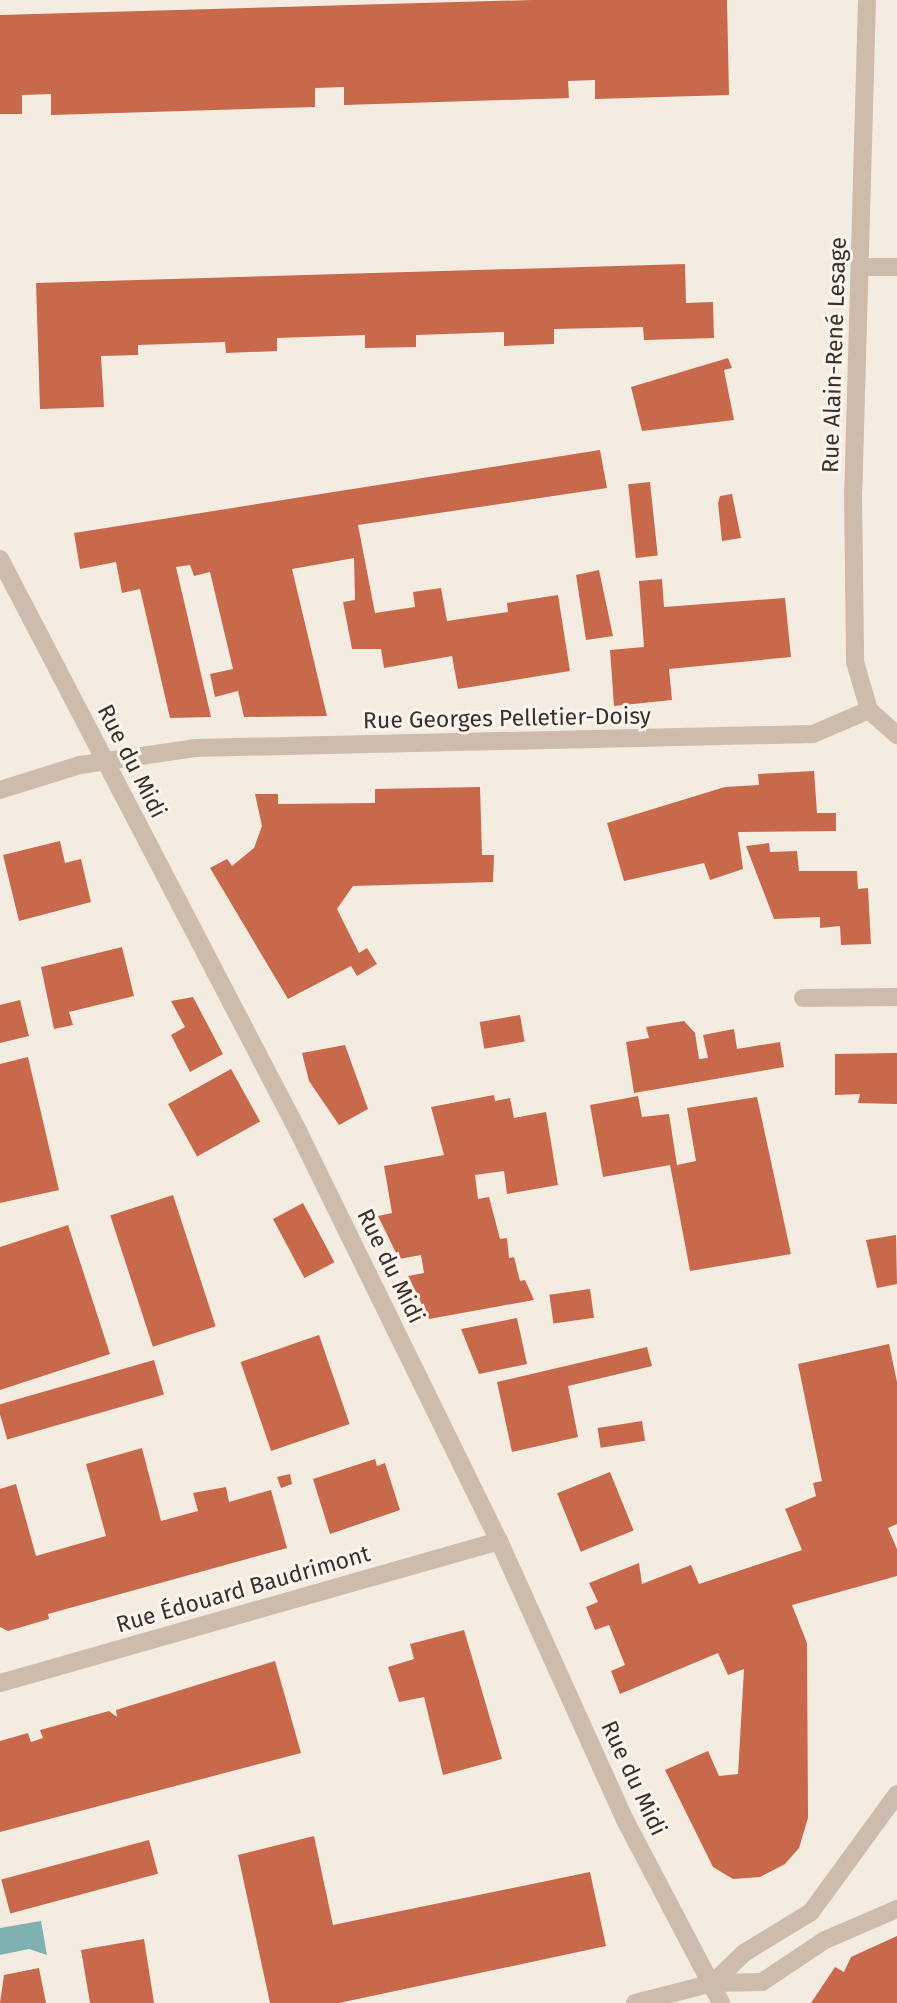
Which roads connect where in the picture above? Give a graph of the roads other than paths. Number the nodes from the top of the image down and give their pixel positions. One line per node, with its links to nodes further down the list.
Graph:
1 (867, 0): 2 (street, Rue Alain-René Lesage)
2 (863, 267): 3 (street); 5 (street, Rue Alain-René Lesage)
3 (897, 267)
4 (0, 559): 7 (street, Rue du Midi)
5 (870, 710): 6 (street); 7 (street, Rue Georges Pelletier-Doisy)
6 (897, 735)
7 (103, 760): 8 (street, Rue Georges Pelletier-Doisy); 11 (street, Rue du Midi)
8 (0, 790)
9 (803, 998): 10 (street)
10 (897, 998)
11 (499, 1541): 12 (street, Rue Édouard Baudrimont); 15 (street, Rue du Midi)
12 (0, 1683)
13 (897, 1794): 15 (street)
14 (897, 1909): 15 (street)
15 (713, 1983): 16 (street); 17 (street, Rue du Midi)
16 (635, 2003)
17 (721, 2003)

